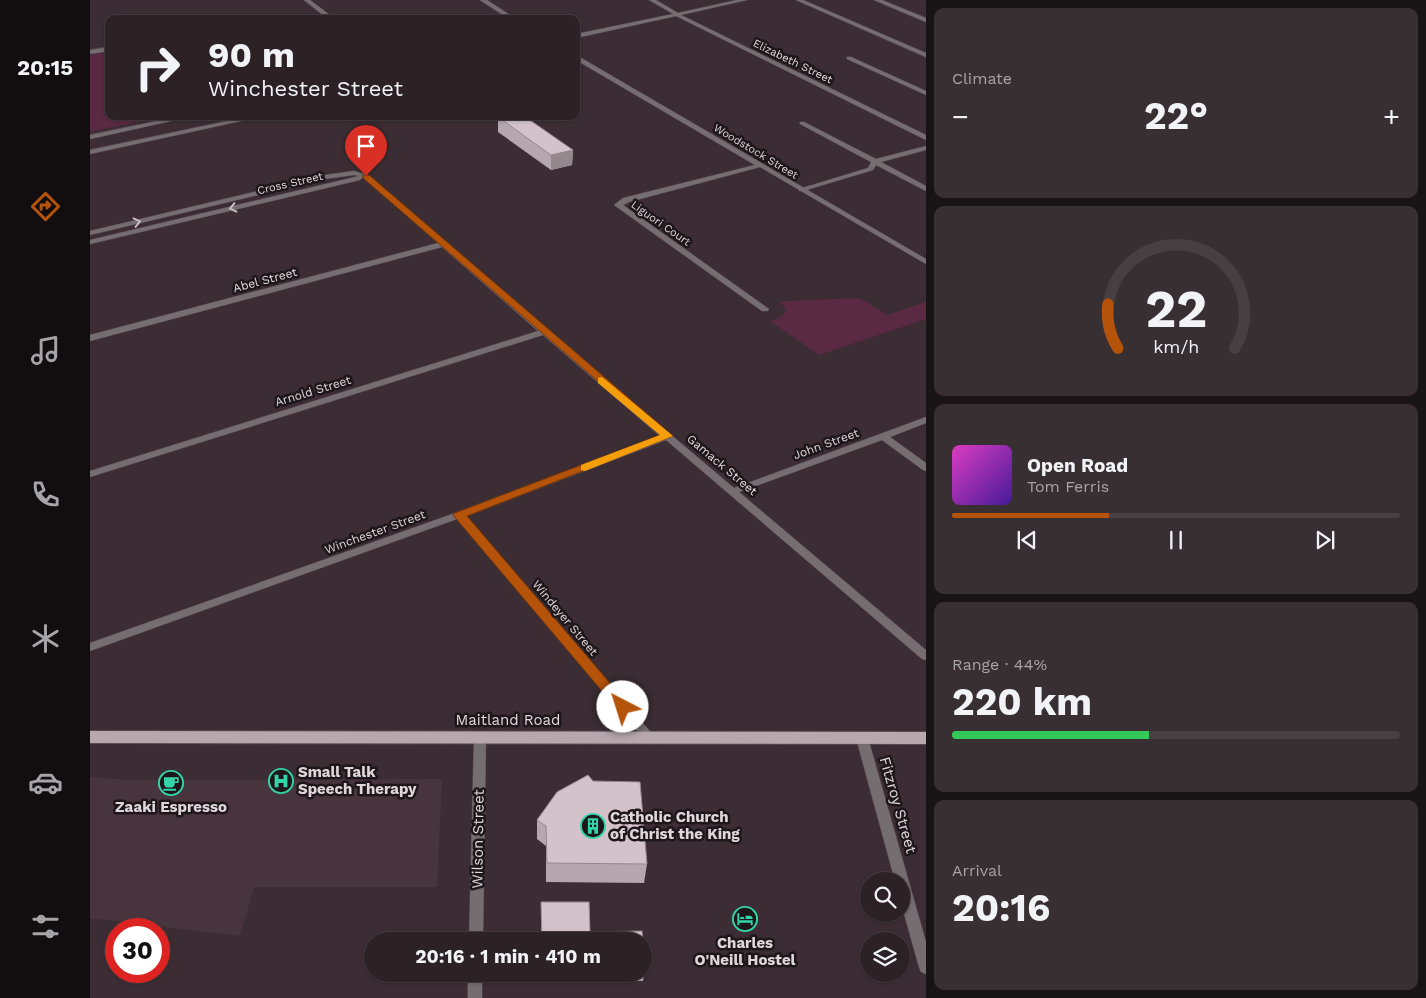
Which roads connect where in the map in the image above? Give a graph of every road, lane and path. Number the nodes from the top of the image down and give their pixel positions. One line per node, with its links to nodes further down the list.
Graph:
1 (307, 0): 8 (street)
2 (483, 0): 9 (street)
3 (652, 0): 7 (street, Elizabeth Street)
4 (744, 0): 7 (street)
5 (799, 0): 14 (street)
6 (877, 0): 10 (street)
7 (677, 14): 11 (street); 22 (street, Elizabeth Street)
8 (327, 15)
9 (507, 15)
10 (926, 20)
11 (580, 35)
12 (105, 50): 13 (street)
13 (90, 52)
14 (926, 55)
15 (849, 58): 17 (street)
16 (580, 59): 26 (street, Woodstock Street)
17 (926, 94)
18 (172, 120): 21 (street)
19 (242, 120): 24 (street)
20 (802, 123): 25 (street)
21 (90, 137)
22 (926, 138)
23 (926, 148): 25 (street)
24 (90, 152)
25 (874, 162): 28 (street); 29 (street)
26 (761, 166): 28 (street, Woodstock Street); 34 (street, Liguori Court)
27 (366, 176): 30 (street, Cross Street, one-way to 27); 31 (street, Cross Street, one-way to 31); 32 (street, Gamack Street)
28 (801, 190): 33 (street, Woodstock Street)
29 (926, 190)
30 (90, 233)
31 (90, 242)
32 (445, 244): 35 (street, Gamack Street); 36 (street, Abel Street)
33 (926, 262)
34 (765, 309)
35 (544, 332): 38 (street, Gamack Street); 41 (street, Arnold Street)
36 (90, 338)
37 (926, 420): 39 (street, John Street)
38 (668, 436): 42 (street, Gamack Street); 43 (street, Winchester Street)
39 (883, 436): 40 (street); 42 (street, John Street)
40 (926, 468)
41 (90, 474)
42 (734, 490): 45 (street, Gamack Street)
43 (459, 515): 44 (street, Winchester Street); 50 (street, Windeyer Street)
44 (90, 647)
45 (926, 656)
46 (90, 737): 47 (main road, Maitland Road)
47 (480, 737): 50 (main road, Maitland Road); 51 (street, Wilson Street)
48 (862, 738): 49 (main road, Maitland Road); 50 (main road, Maitland Road); 52 (street, Fitzroy Street)
49 (926, 738)
50 (650, 739)
51 (476, 932)
52 (926, 967)
53 (475, 982): 54 (street)
54 (474, 998)

